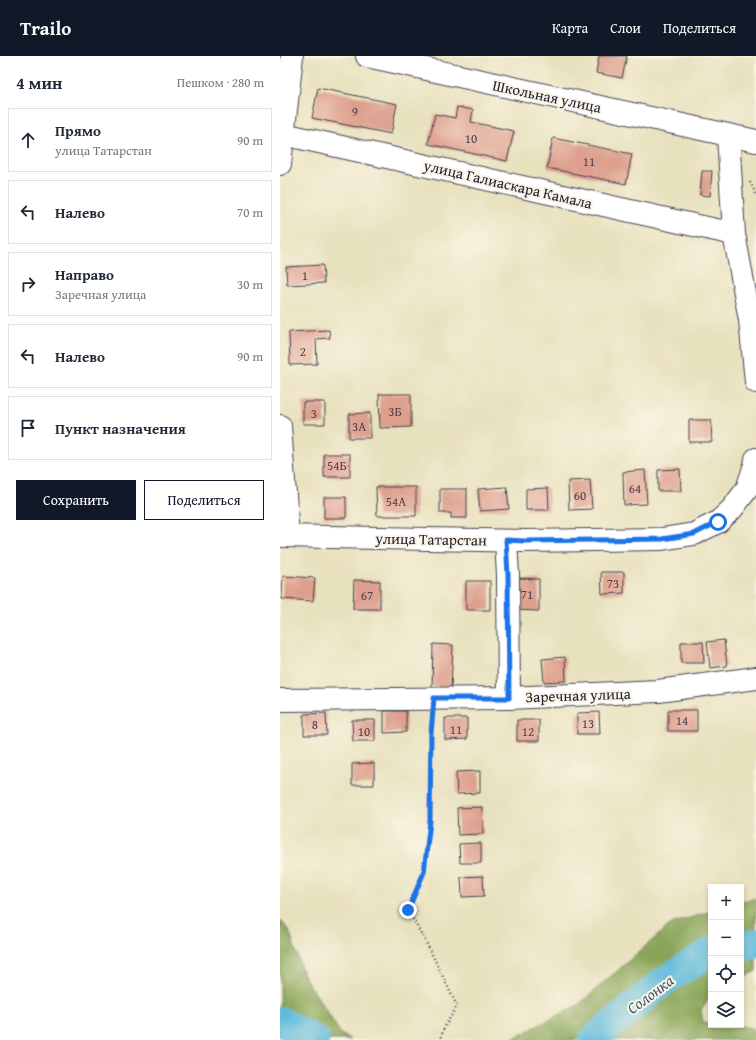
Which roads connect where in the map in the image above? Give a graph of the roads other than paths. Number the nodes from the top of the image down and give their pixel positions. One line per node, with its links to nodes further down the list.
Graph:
1 (292, 56): 3 (street)
2 (377, 57): 4 (street, Школьная улица)
3 (283, 134): 6 (street); 7 (street, улица Галиаскара Камала)
4 (728, 135): 5 (street, Школьная улица); 7 (street)
5 (756, 141)
6 (280, 164)
7 (734, 234): 8 (street)
8 (756, 382)
9 (280, 426): 11 (street)
10 (756, 458): 12 (street, улица Татарстан)
11 (284, 536): 12 (street, улица Татарстан)
12 (506, 540): 14 (street)
13 (756, 678): 14 (street, Заречная улица)
14 (509, 698): 15 (street, Заречная улица)
15 (280, 700)

